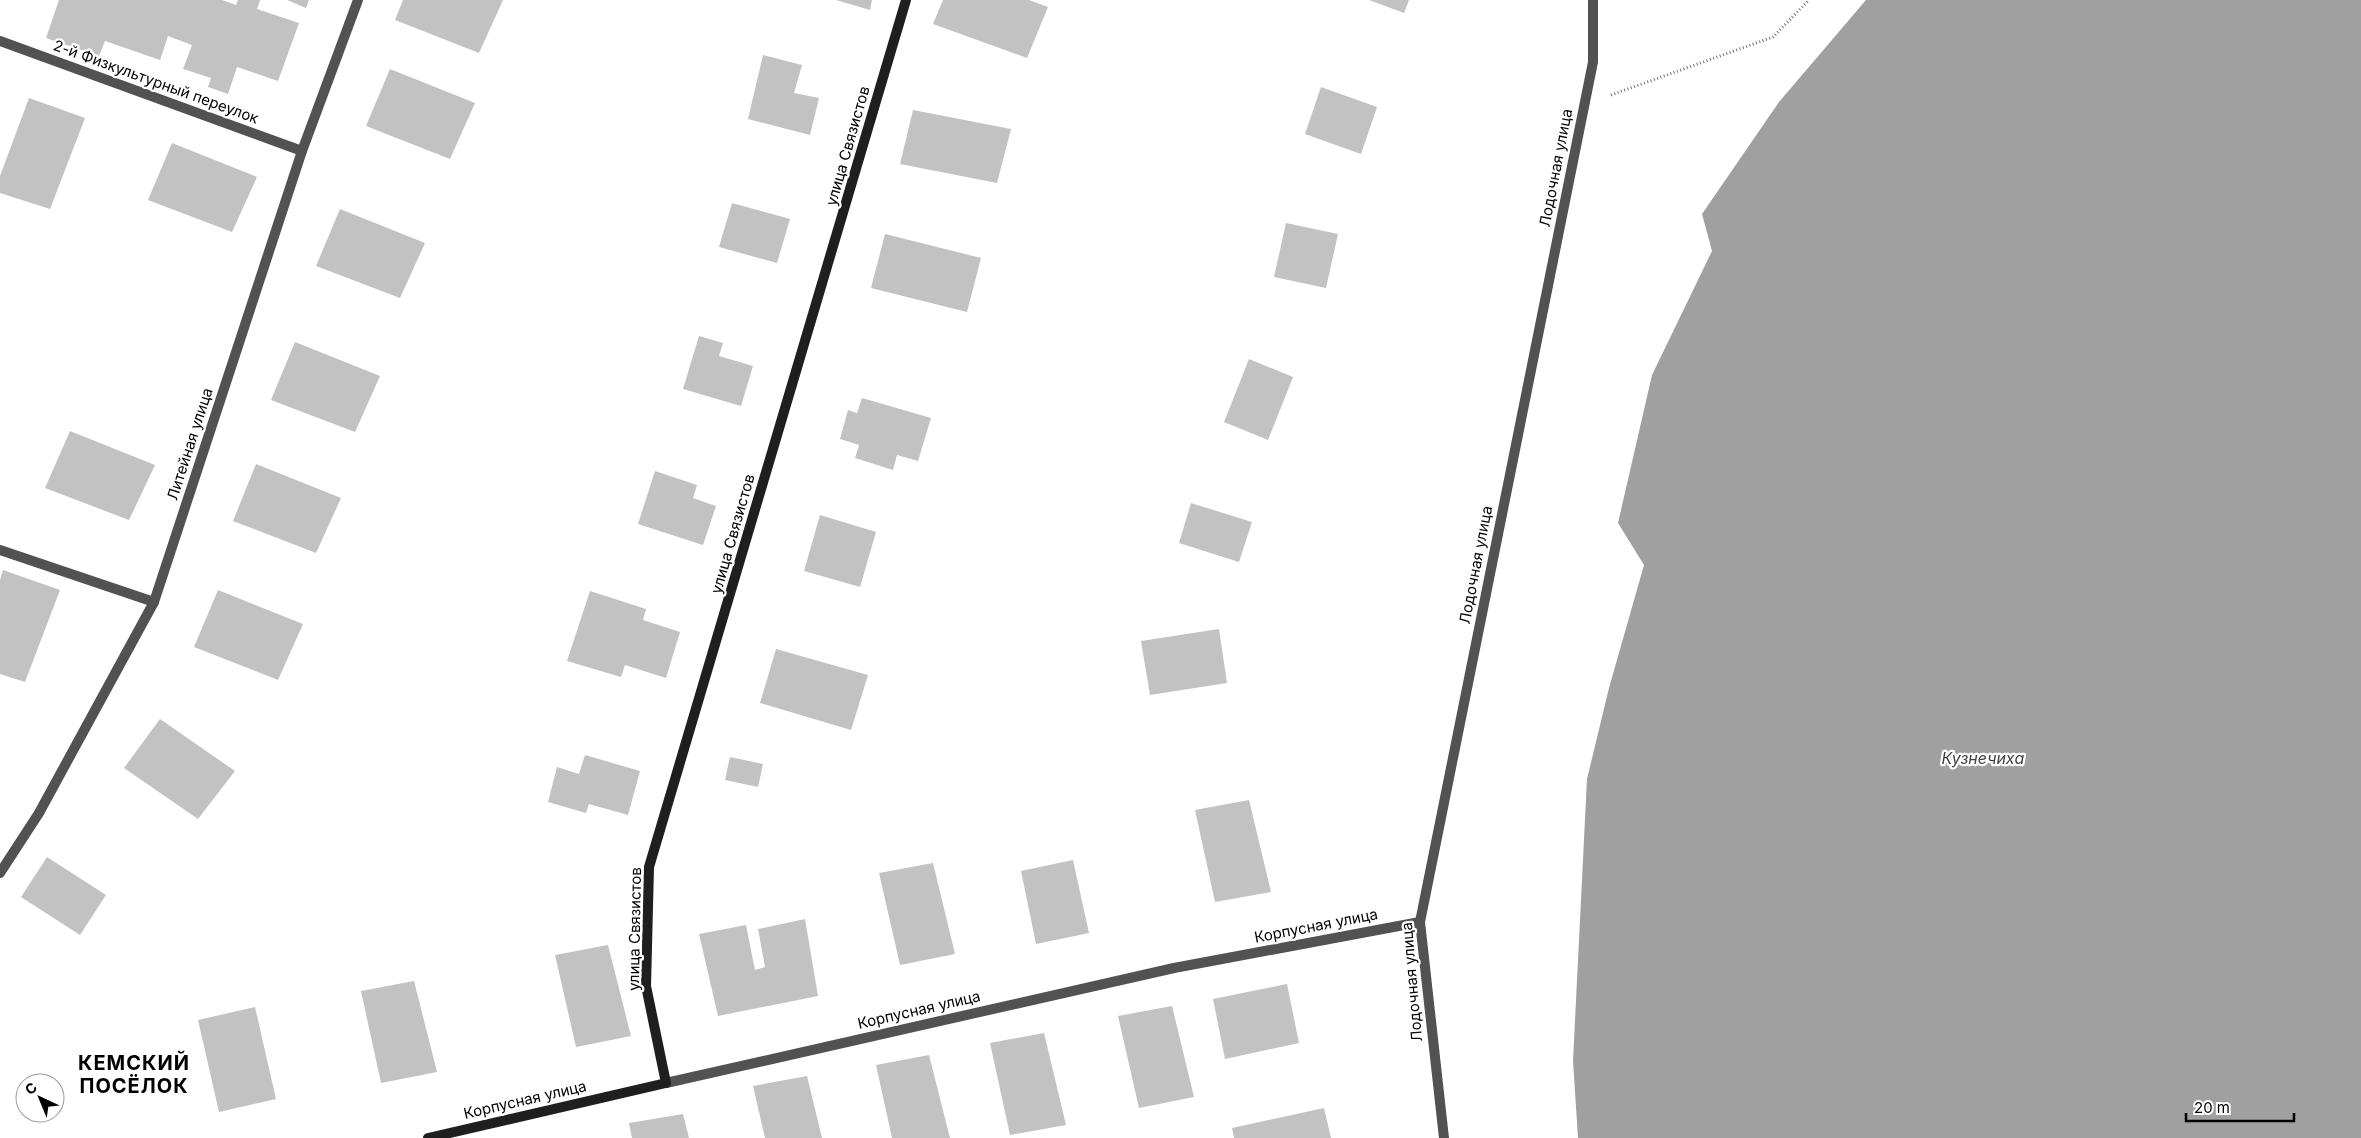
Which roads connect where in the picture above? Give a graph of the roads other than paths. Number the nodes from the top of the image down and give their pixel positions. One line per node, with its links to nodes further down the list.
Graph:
1 (358, 0): 5 (street, Литейная улица)
2 (906, 0): 10 (street, улица Связистов)
3 (1593, 0): 9 (street, Лодочная улица)
4 (0, 41): 5 (street, 2-й Физкультурный переулок)
5 (302, 151): 7 (street, Литейная улица)
6 (0, 550): 7 (street)
7 (154, 602): 8 (street, Литейная улица)
8 (0, 873)
9 (1420, 922): 10 (street, Корпусная улица); 12 (street, Лодочная улица)
10 (666, 1083): 11 (street, Корпусная улица)
11 (428, 1138)
12 (1444, 1138)

